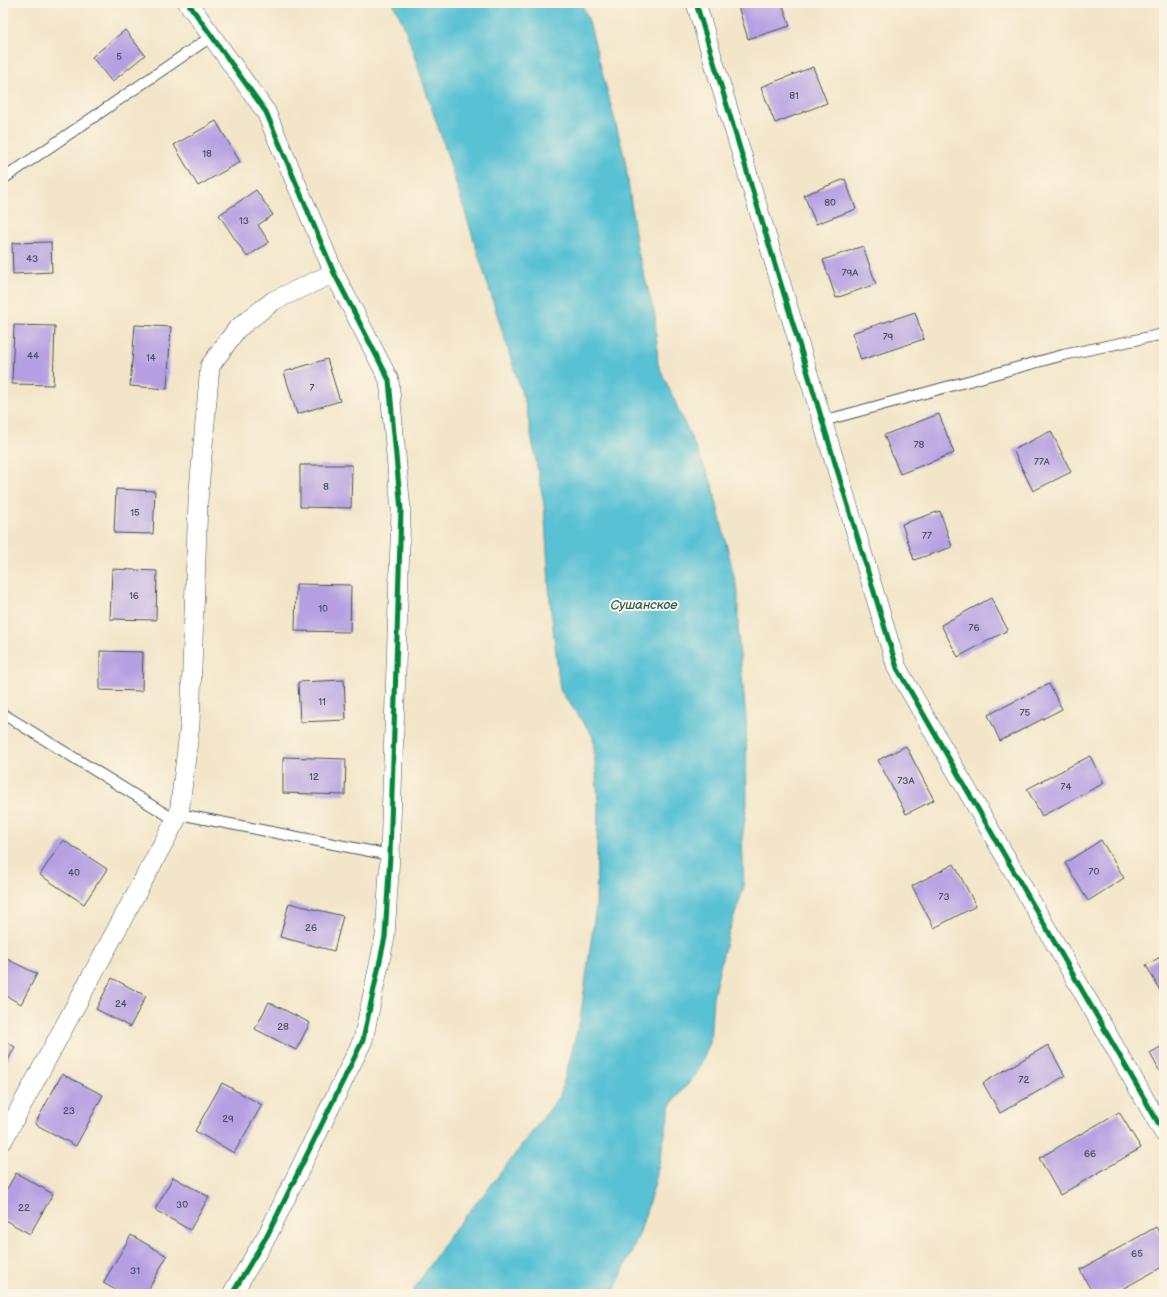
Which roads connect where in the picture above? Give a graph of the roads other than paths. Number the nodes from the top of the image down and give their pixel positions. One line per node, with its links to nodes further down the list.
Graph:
1 (188, 3): 3 (street)
2 (696, 3): 7 (street)
3 (212, 36): 4 (lane); 5 (street)
4 (3, 179)
5 (334, 273): 9 (street); 10 (street)
6 (1164, 334): 7 (lane)
7 (823, 421): 11 (street)
8 (3, 714): 9 (lane)
9 (178, 817): 10 (lane); 12 (street)
10 (390, 855): 13 (street)
11 (1164, 1133)
12 (3, 1140)
13 (232, 1294)

